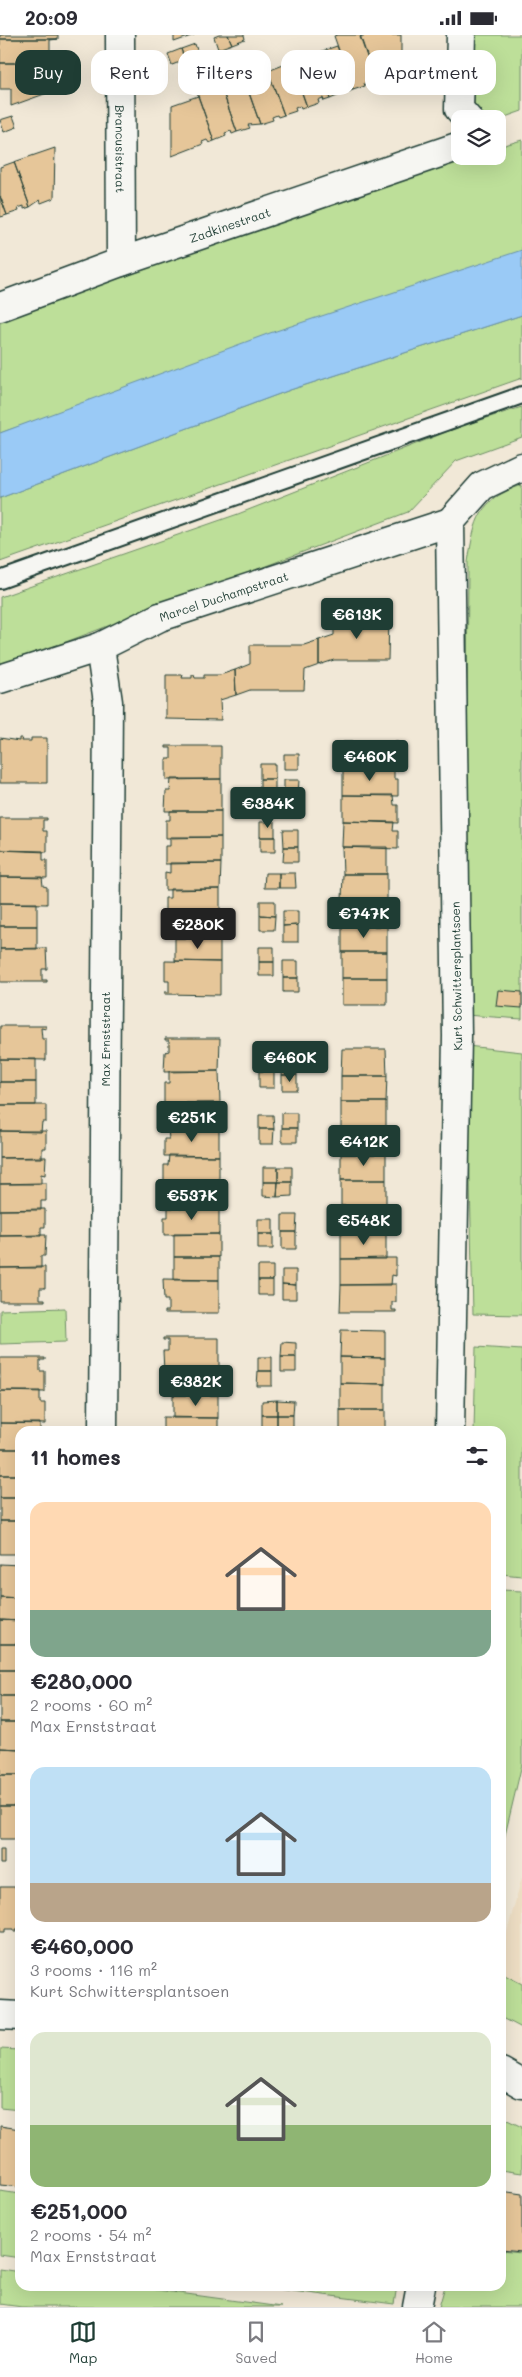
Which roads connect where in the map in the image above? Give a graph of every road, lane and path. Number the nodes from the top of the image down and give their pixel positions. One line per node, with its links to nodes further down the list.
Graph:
1 (120, 35): 5 (street, Brancusistraat)
2 (461, 35): 3 (street)
3 (460, 110)
4 (451, 149): 5 (street, Zadkinestraat)
5 (121, 262): 6 (street, Zadkinestraat)
6 (0, 307)
7 (522, 395): 10 (lane)
8 (522, 467): 9 (street)
9 (450, 522): 11 (street, Marcel Duchampstraat); 14 (street, Kurt Schwittersplantsoen)
10 (0, 579)
11 (100, 647): 12 (street, Marcel Duchampstraat); 13 (street, Max Ernststraat)
12 (0, 679)
13 (103, 1426)
14 (450, 1426)
15 (0, 2015): 16 (street)
16 (15, 2016)
17 (506, 2075): 18 (street)
18 (522, 2084)
19 (420, 2291): 20 (street)
20 (417, 2307)

